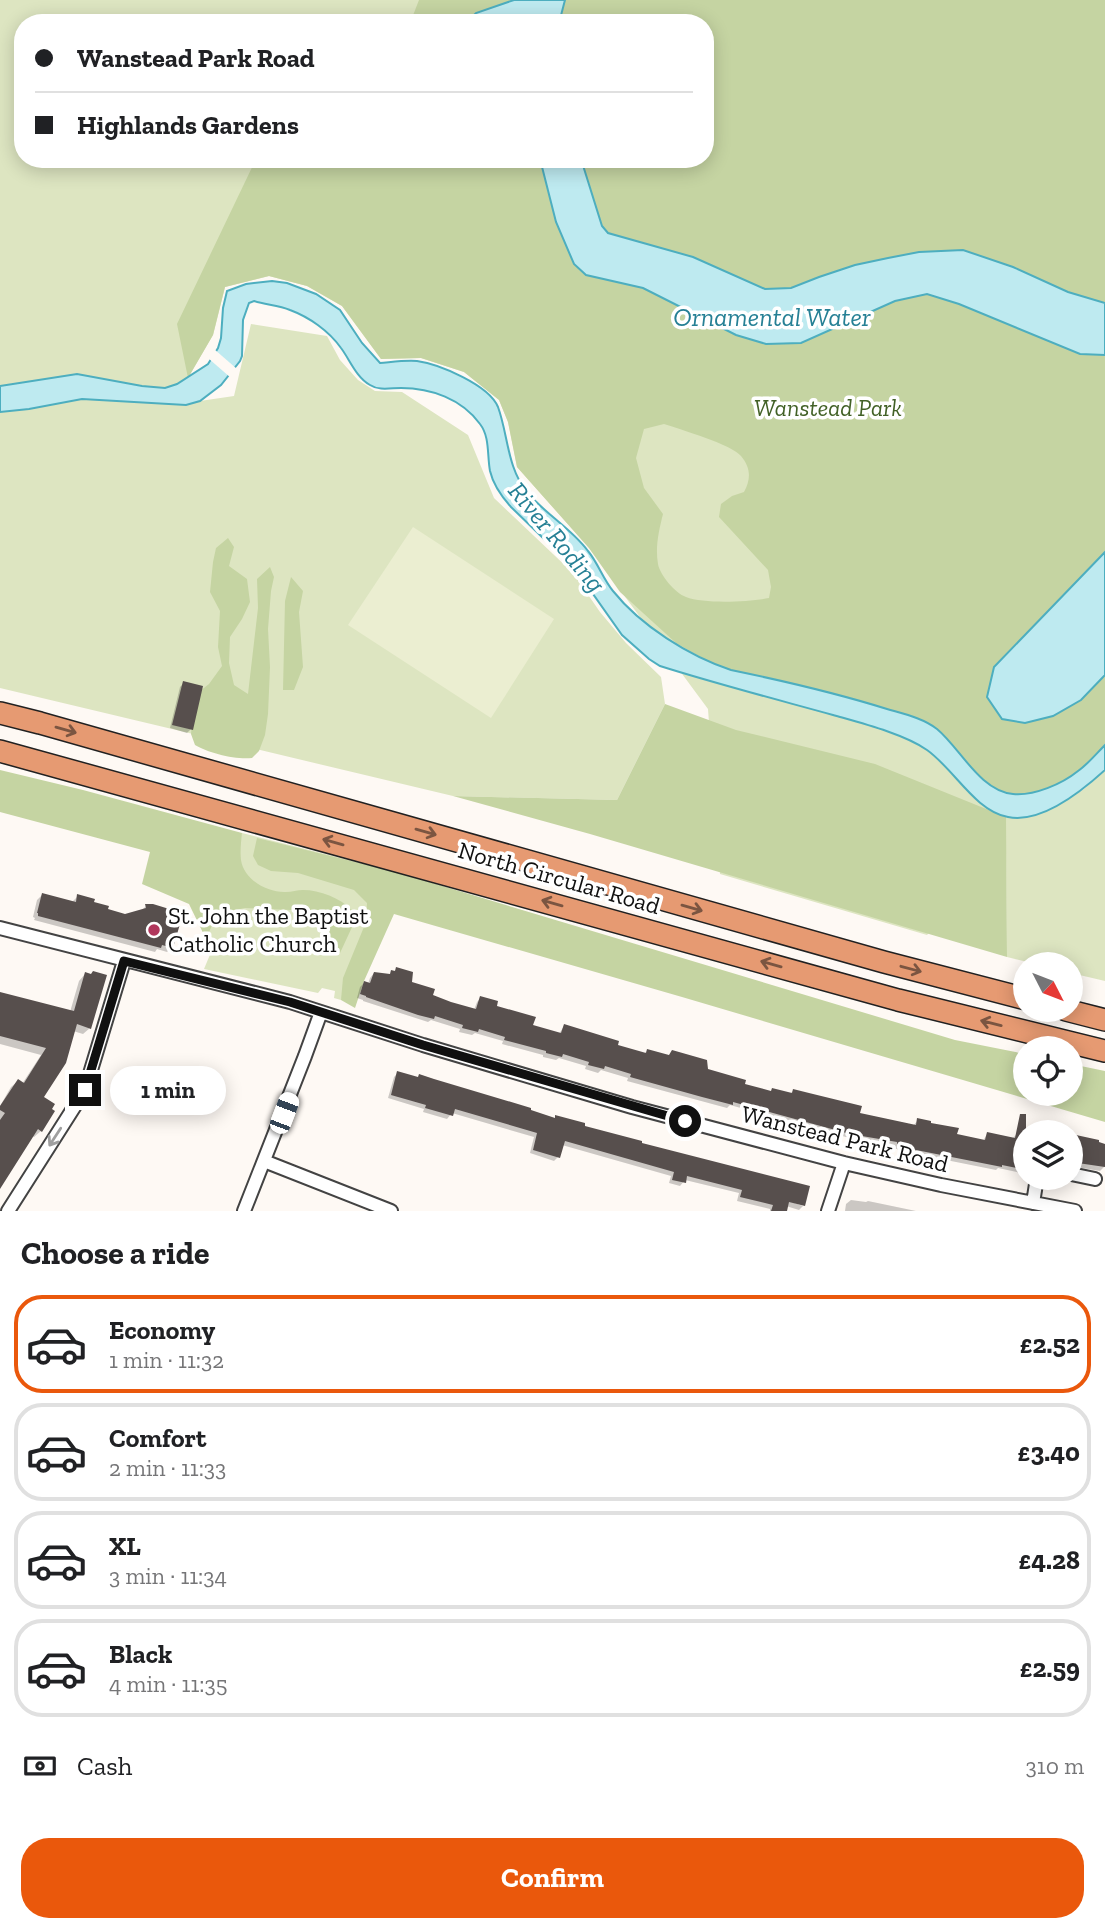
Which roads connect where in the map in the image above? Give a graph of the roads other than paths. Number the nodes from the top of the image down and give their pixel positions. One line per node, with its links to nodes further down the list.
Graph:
1 (0, 713): 5 (highway, North Circular Road, one-way to 5)
2 (0, 751): 9 (highway, North Circular Road, one-way to 2)
3 (0, 928): 4 (street, Wanstead Park Road)
4 (124, 961): 6 (street, Wanstead Park Road); 16 (street, one-way to 16)
5 (1013, 996)
6 (321, 1012): 10 (street); 11 (street, Wanstead Park Road)
7 (1083, 1014): 8 (highway)
8 (1105, 1020)
9 (1105, 1051)
10 (264, 1161): 17 (street); 18 (street)
11 (844, 1163): 15 (street, Wanstead Park Road); 19 (street)
12 (1083, 1176): 13 (street)
13 (1095, 1179)
14 (1035, 1190): 15 (street)
15 (1032, 1203): 20 (street, Wanstead Park Road)
16 (8, 1211)
17 (244, 1211)
18 (391, 1211)
19 (828, 1211)
20 (1075, 1211)

